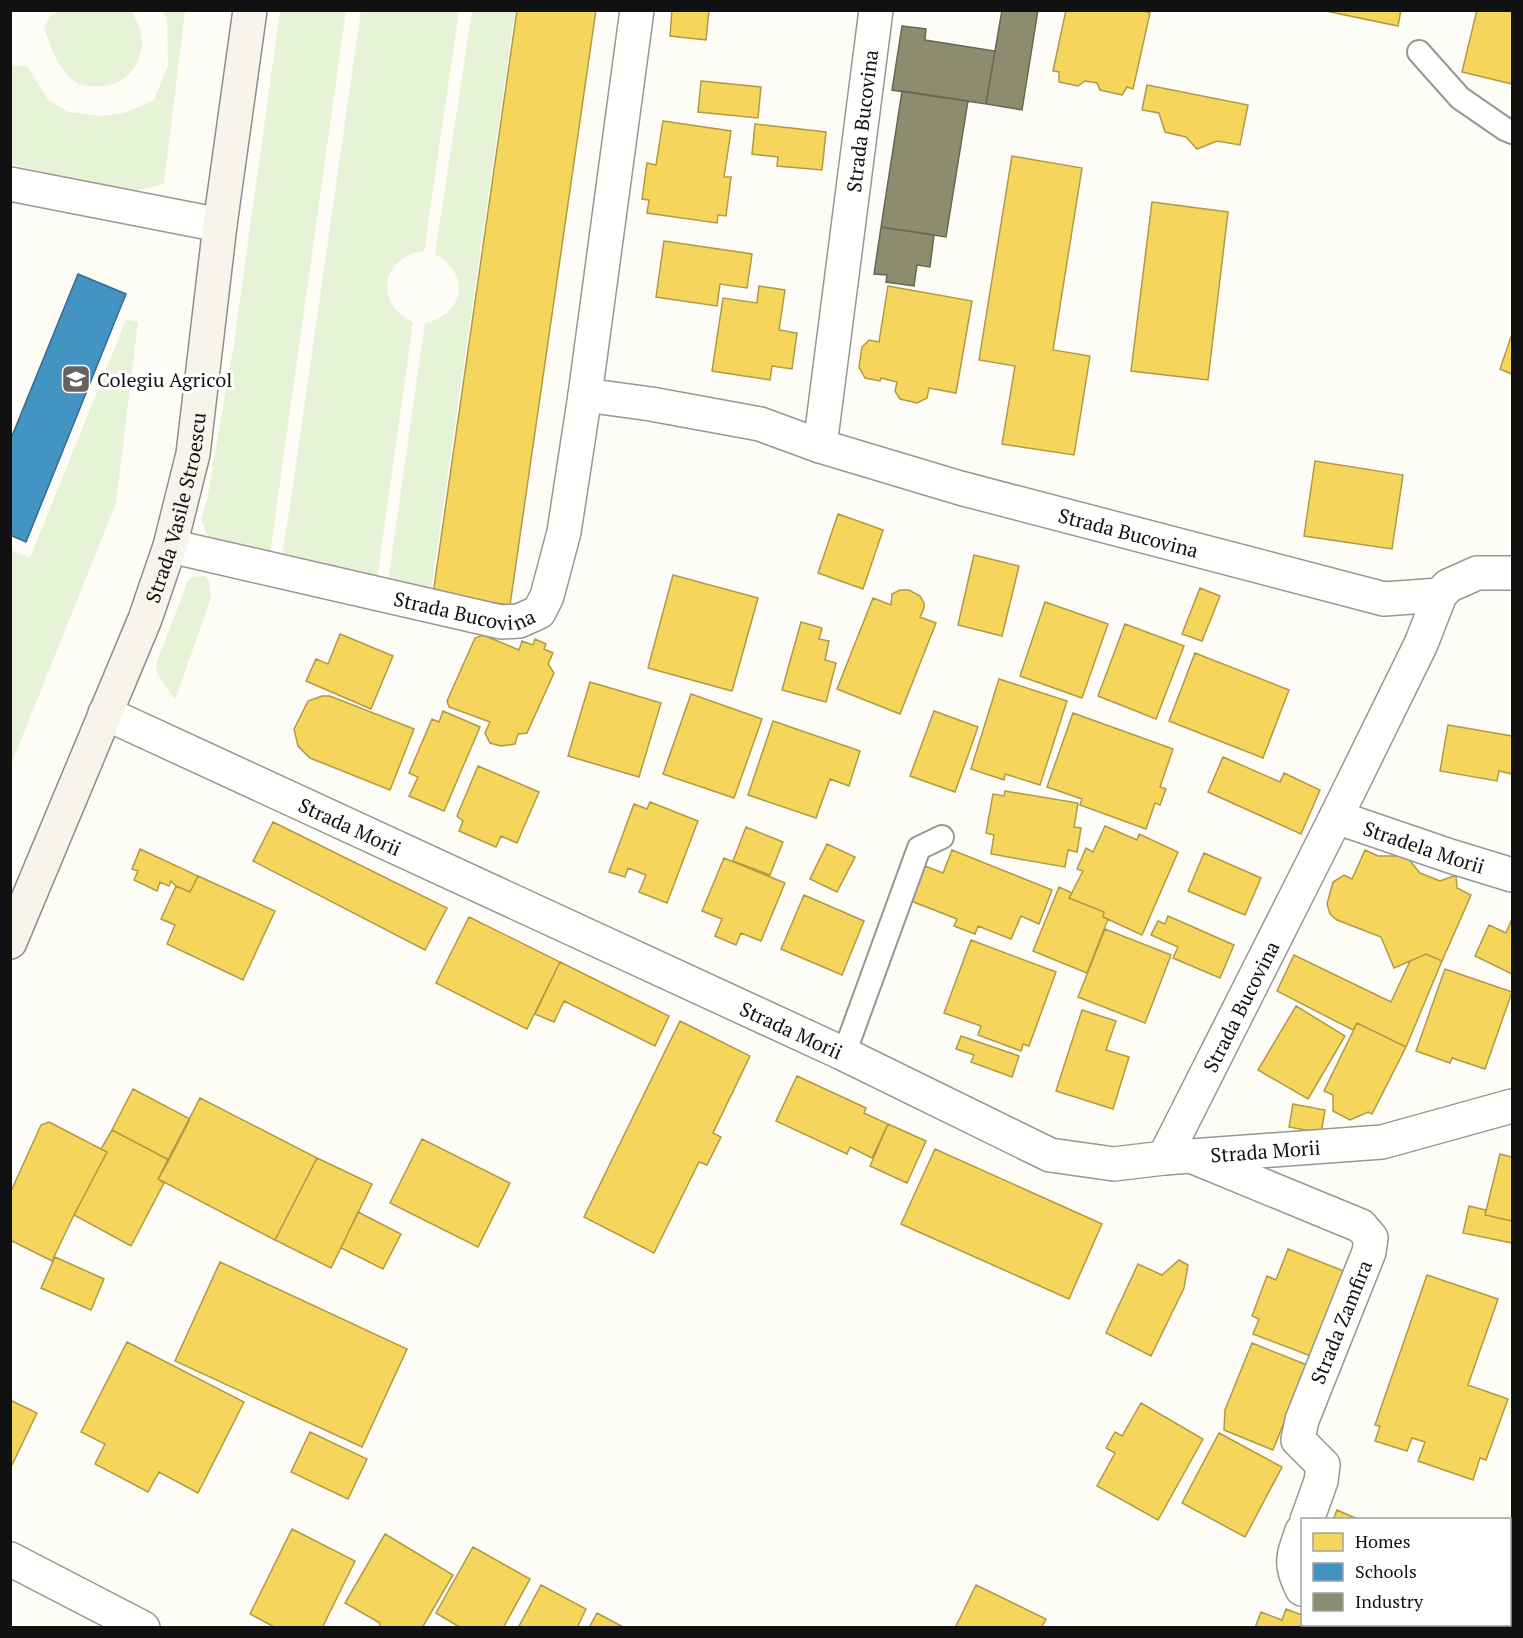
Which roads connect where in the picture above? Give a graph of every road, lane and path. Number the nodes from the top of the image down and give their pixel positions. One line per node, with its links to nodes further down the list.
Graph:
1 (250, 10): 7 (main road, Strada Vasile Stroescu)
2 (637, 10): 8 (street, Strada Bucovina)
3 (876, 10): 9 (street, Strada Bucovina)
4 (1419, 52): 5 (lane)
5 (1512, 132)
6 (10, 184): 7 (street)
7 (220, 225): 10 (main road, Strada Vasile Stroescu)
8 (585, 394): 9 (street, Strada Bucovina); 10 (street, Strada Bucovina)
9 (820, 446): 12 (street, Strada Bucovina)
10 (170, 546): 13 (main road, Strada Vasile Stroescu)
11 (1512, 573): 12 (street)
12 (1440, 596): 14 (street, Strada Bucovina)
13 (105, 713): 17 (main road, Strada Vasile Stroescu); 18 (street, Strada Morii)
14 (1336, 817): 16 (street, Stradela Morii); 20 (street, Strada Bucovina)
15 (942, 837): 18 (lane)
16 (1512, 875)
17 (10, 942)
18 (844, 1054): 20 (street, Strada Morii)
19 (1512, 1106): 20 (street, Strada Morii)
20 (1177, 1157): 21 (street, Strada Zamfira)
21 (1308, 1518)
22 (1301, 1534): 24 (street)
23 (10, 1558): 25 (street)
24 (1301, 1587)
25 (143, 1628)

